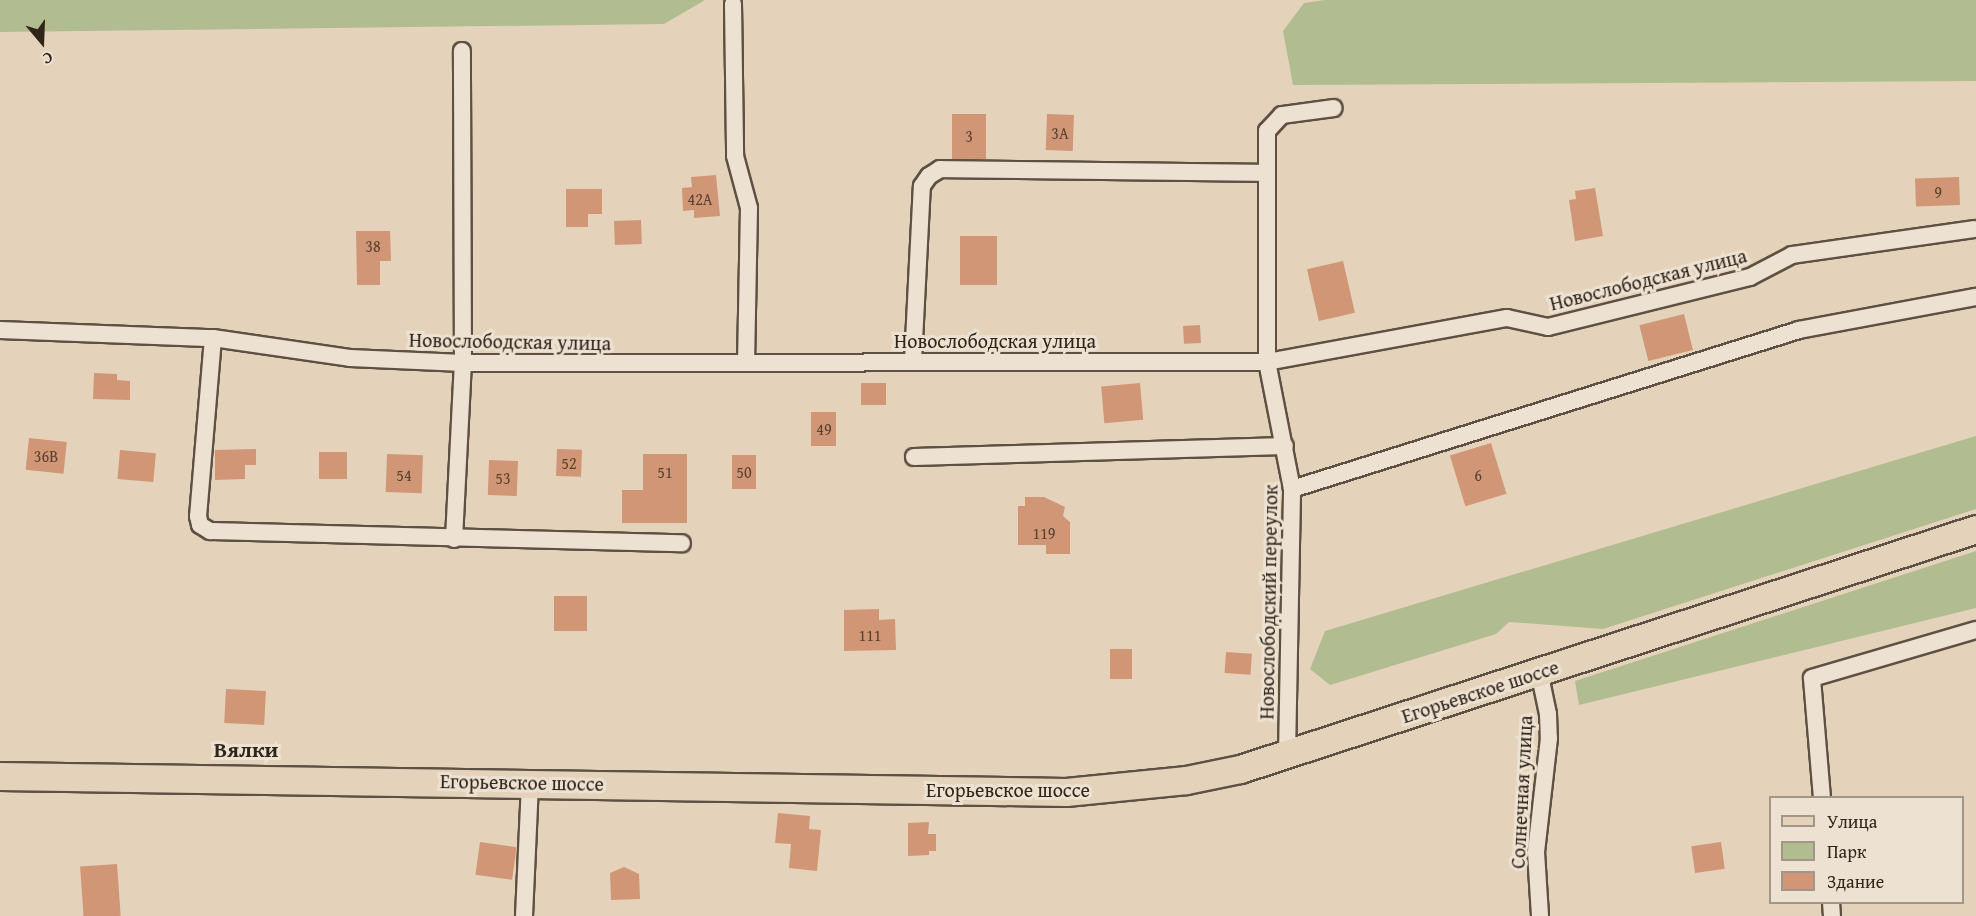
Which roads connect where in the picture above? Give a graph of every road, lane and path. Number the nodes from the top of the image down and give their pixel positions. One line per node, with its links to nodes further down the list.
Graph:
1 (733, 3): 10 (street)
2 (462, 51): 12 (street)
3 (1334, 108): 4 (street, Новослободский переулок)
4 (1267, 173): 9 (street); 11 (street, Новослободский переулок)
5 (1974, 229): 11 (street, Новослободская улица)
6 (1976, 297): 15 (street)
7 (0, 330): 8 (street, Новослободская улица)
8 (213, 338): 12 (street, Новослободская улица); 17 (street)
9 (913, 361): 10 (street, Новослободская улица); 11 (street, Новослободская улица)
10 (746, 362): 12 (street, Новослободская улица)
11 (1267, 362): 13 (street, Новослободский переулок)
12 (464, 363): 17 (street)
13 (1285, 446): 14 (street); 15 (street, Новослободский переулок)
14 (914, 457)
15 (1292, 489): 21 (street, Новослободский переулок)
16 (1976, 529): 20 (main road, Егорьевское шоссе)
17 (454, 539): 18 (street)
18 (682, 543)
19 (1976, 630): 24 (street)
20 (1539, 671): 21 (main road, Егорьевское шоссе); 26 (street, Солнечная улица)
21 (1287, 754): 23 (main road, Егорьевское шоссе)
22 (0, 776): 23 (main road, Егорьевское шоссе)
23 (530, 782): 25 (street)
24 (1822, 796)
25 (524, 916)
26 (1540, 916)

